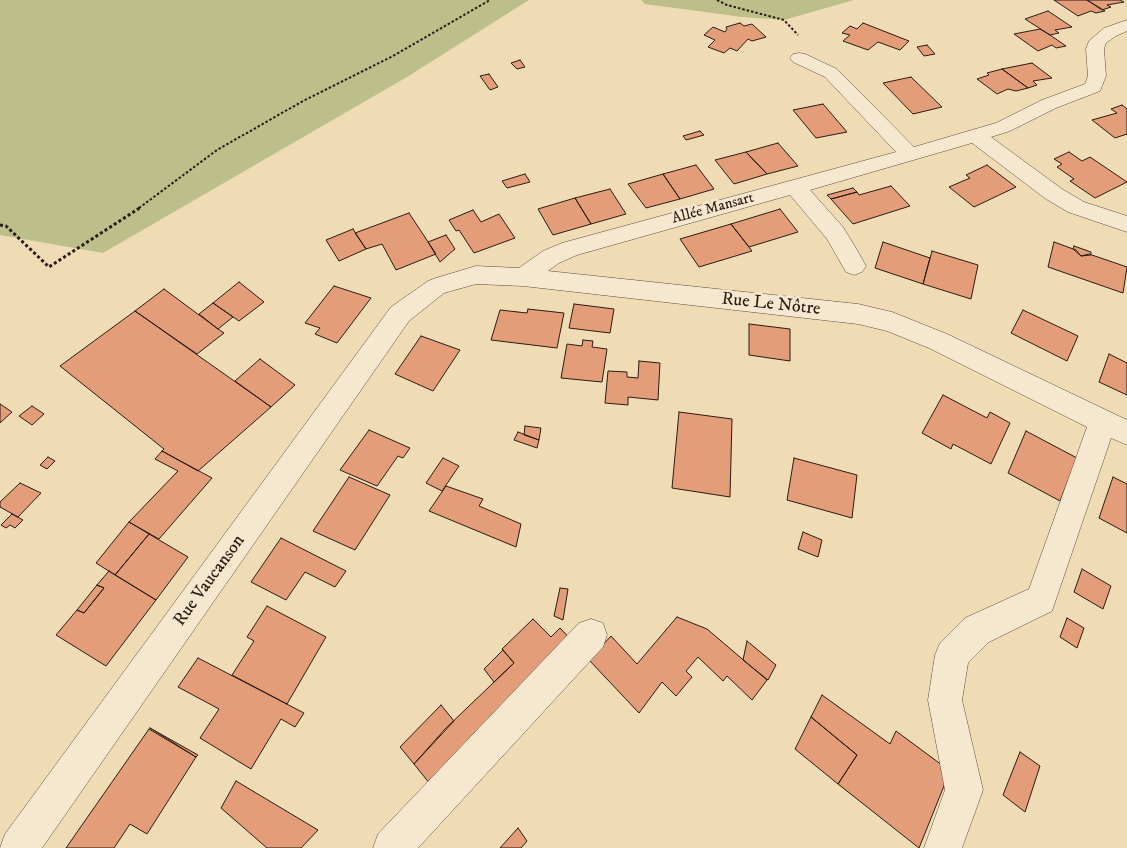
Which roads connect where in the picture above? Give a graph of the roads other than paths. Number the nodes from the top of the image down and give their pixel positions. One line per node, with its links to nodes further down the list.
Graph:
1 (1127, 25): 3 (street, Allée Mansart)
2 (799, 58): 4 (street)
3 (976, 136): 4 (street, Allée Mansart); 6 (street)
4 (910, 155): 5 (street, Allée Mansart)
5 (795, 187): 7 (street); 8 (street, Allée Mansart)
6 (1127, 224)
7 (854, 266)
8 (523, 277): 9 (street, Rue Le Nôtre); 10 (street, Rue Le Nôtre)
9 (400, 314): 12 (street, Rue Vaucanson)
10 (1115, 427): 14 (street)
11 (590, 635): 13 (street)
12 (19, 848)
13 (392, 848)
14 (944, 848)

